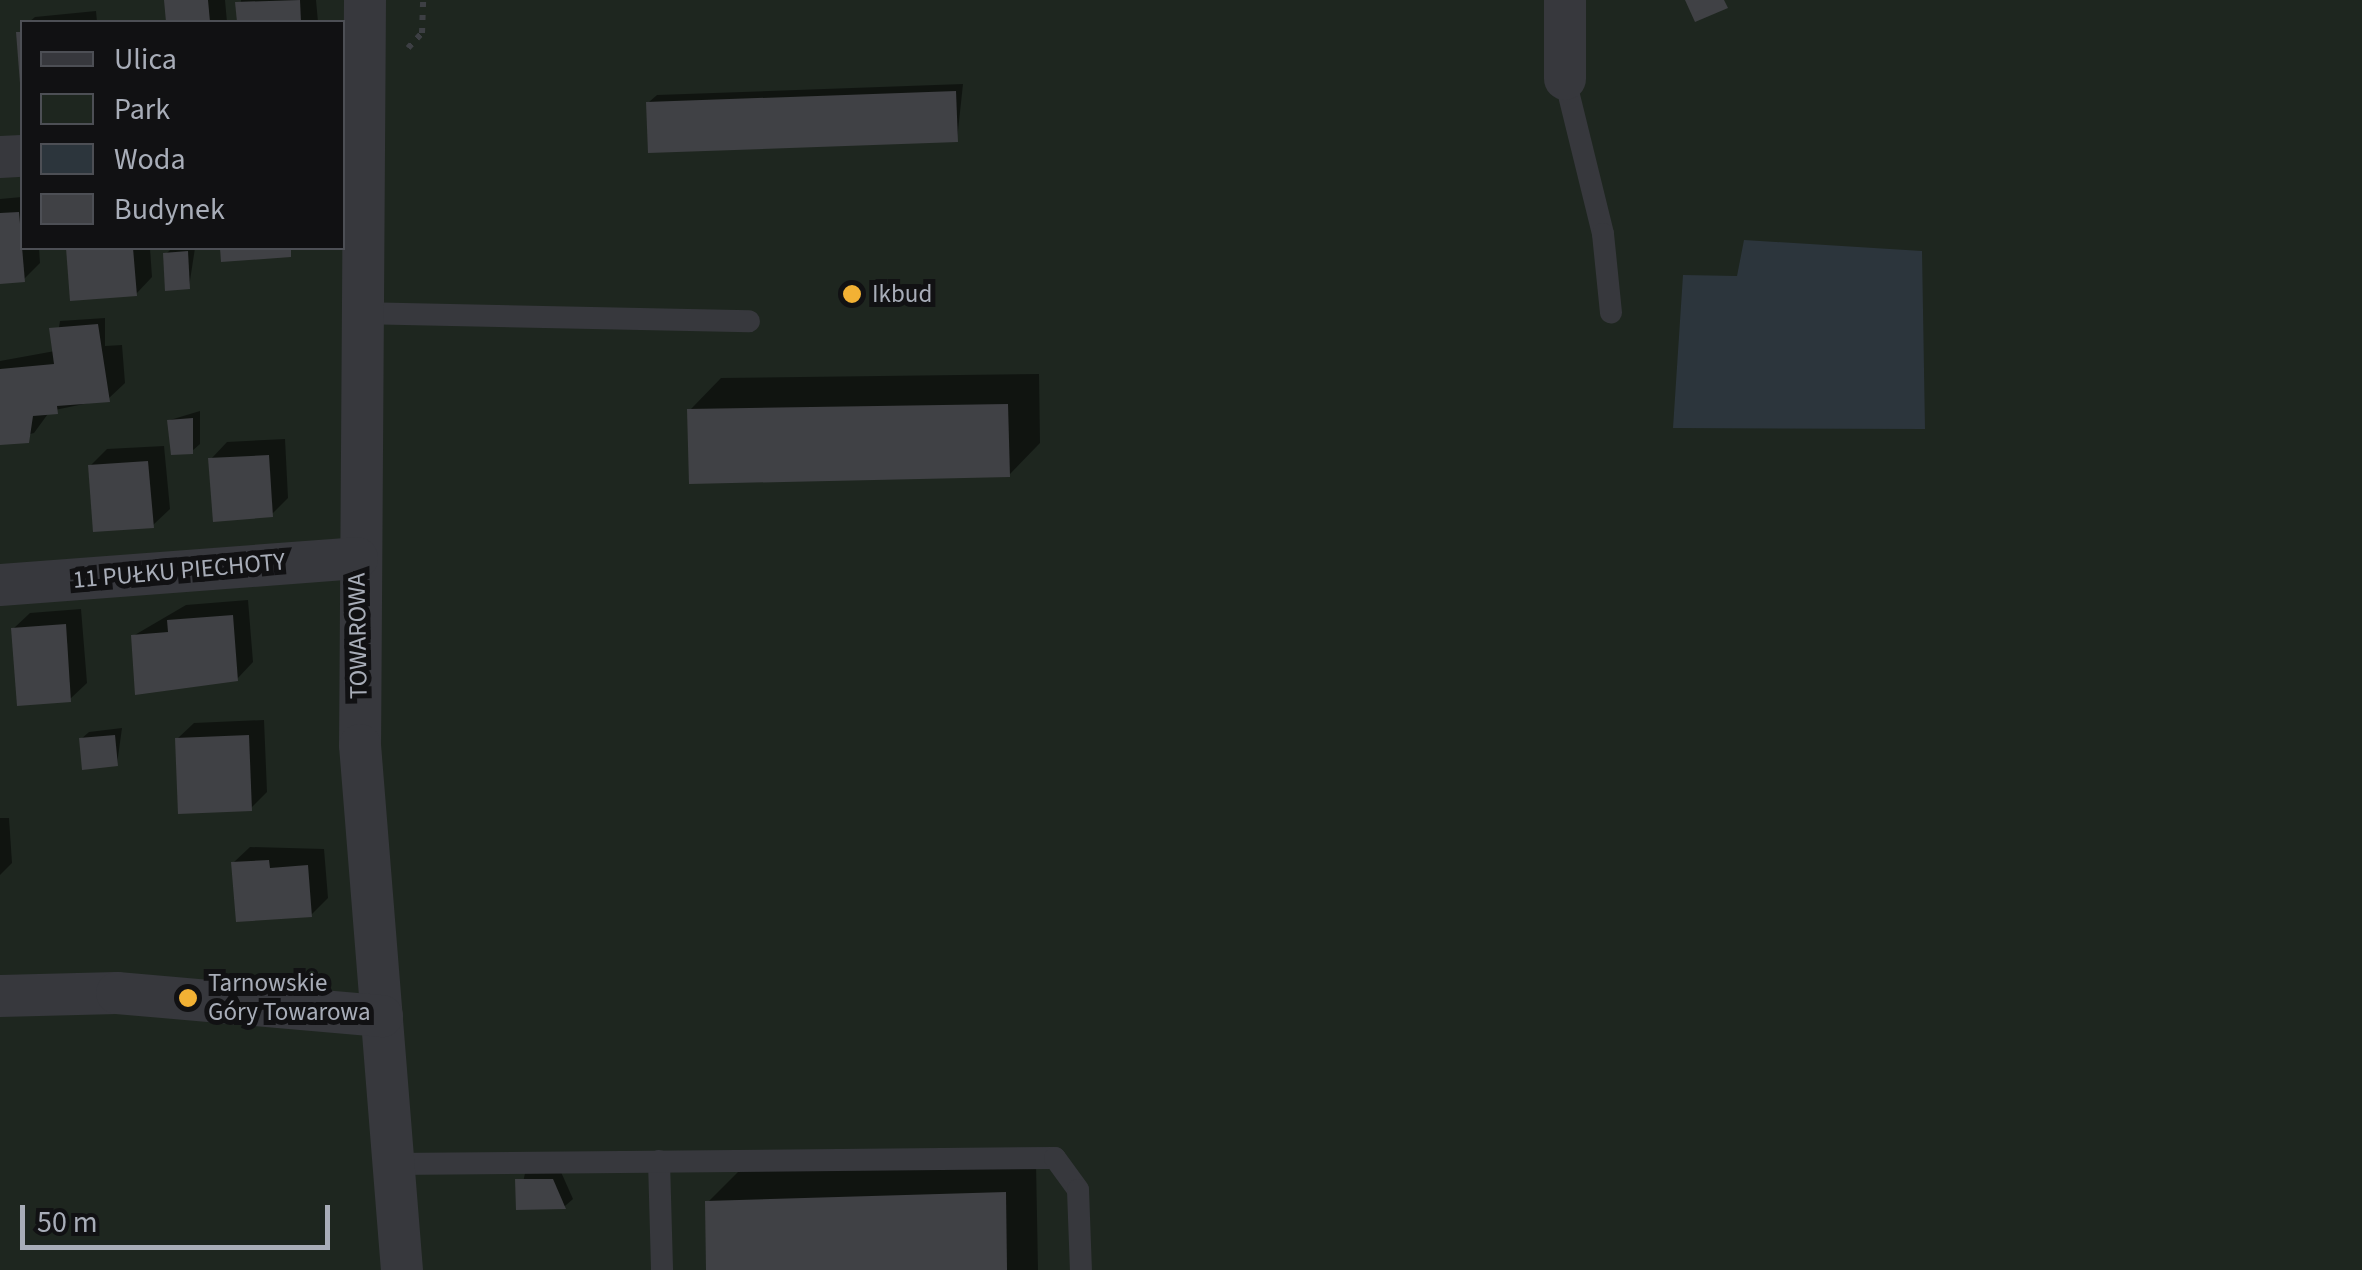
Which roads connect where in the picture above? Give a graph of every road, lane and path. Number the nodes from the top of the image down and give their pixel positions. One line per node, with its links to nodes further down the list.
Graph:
1 (365, 0): 4 (street, TOWAROWA)
2 (1566, 0): 3 (street)
3 (1565, 79): 6 (lane)
4 (352, 135): 5 (street, TOWAROWA)
5 (357, 314): 7 (lane); 8 (street, TOWAROWA)
6 (1611, 314)
7 (749, 321)
8 (357, 558): 9 (street, 11 PUŁKU PIECHOTY); 11 (street, TOWAROWA)
9 (0, 585)
10 (0, 996): 11 (street)
11 (382, 1016): 13 (street, TOWAROWA)
12 (659, 1161): 13 (lane); 15 (lane); 16 (lane)
13 (393, 1164): 14 (street, TOWAROWA)
14 (402, 1270)
15 (662, 1270)
16 (1081, 1270)

